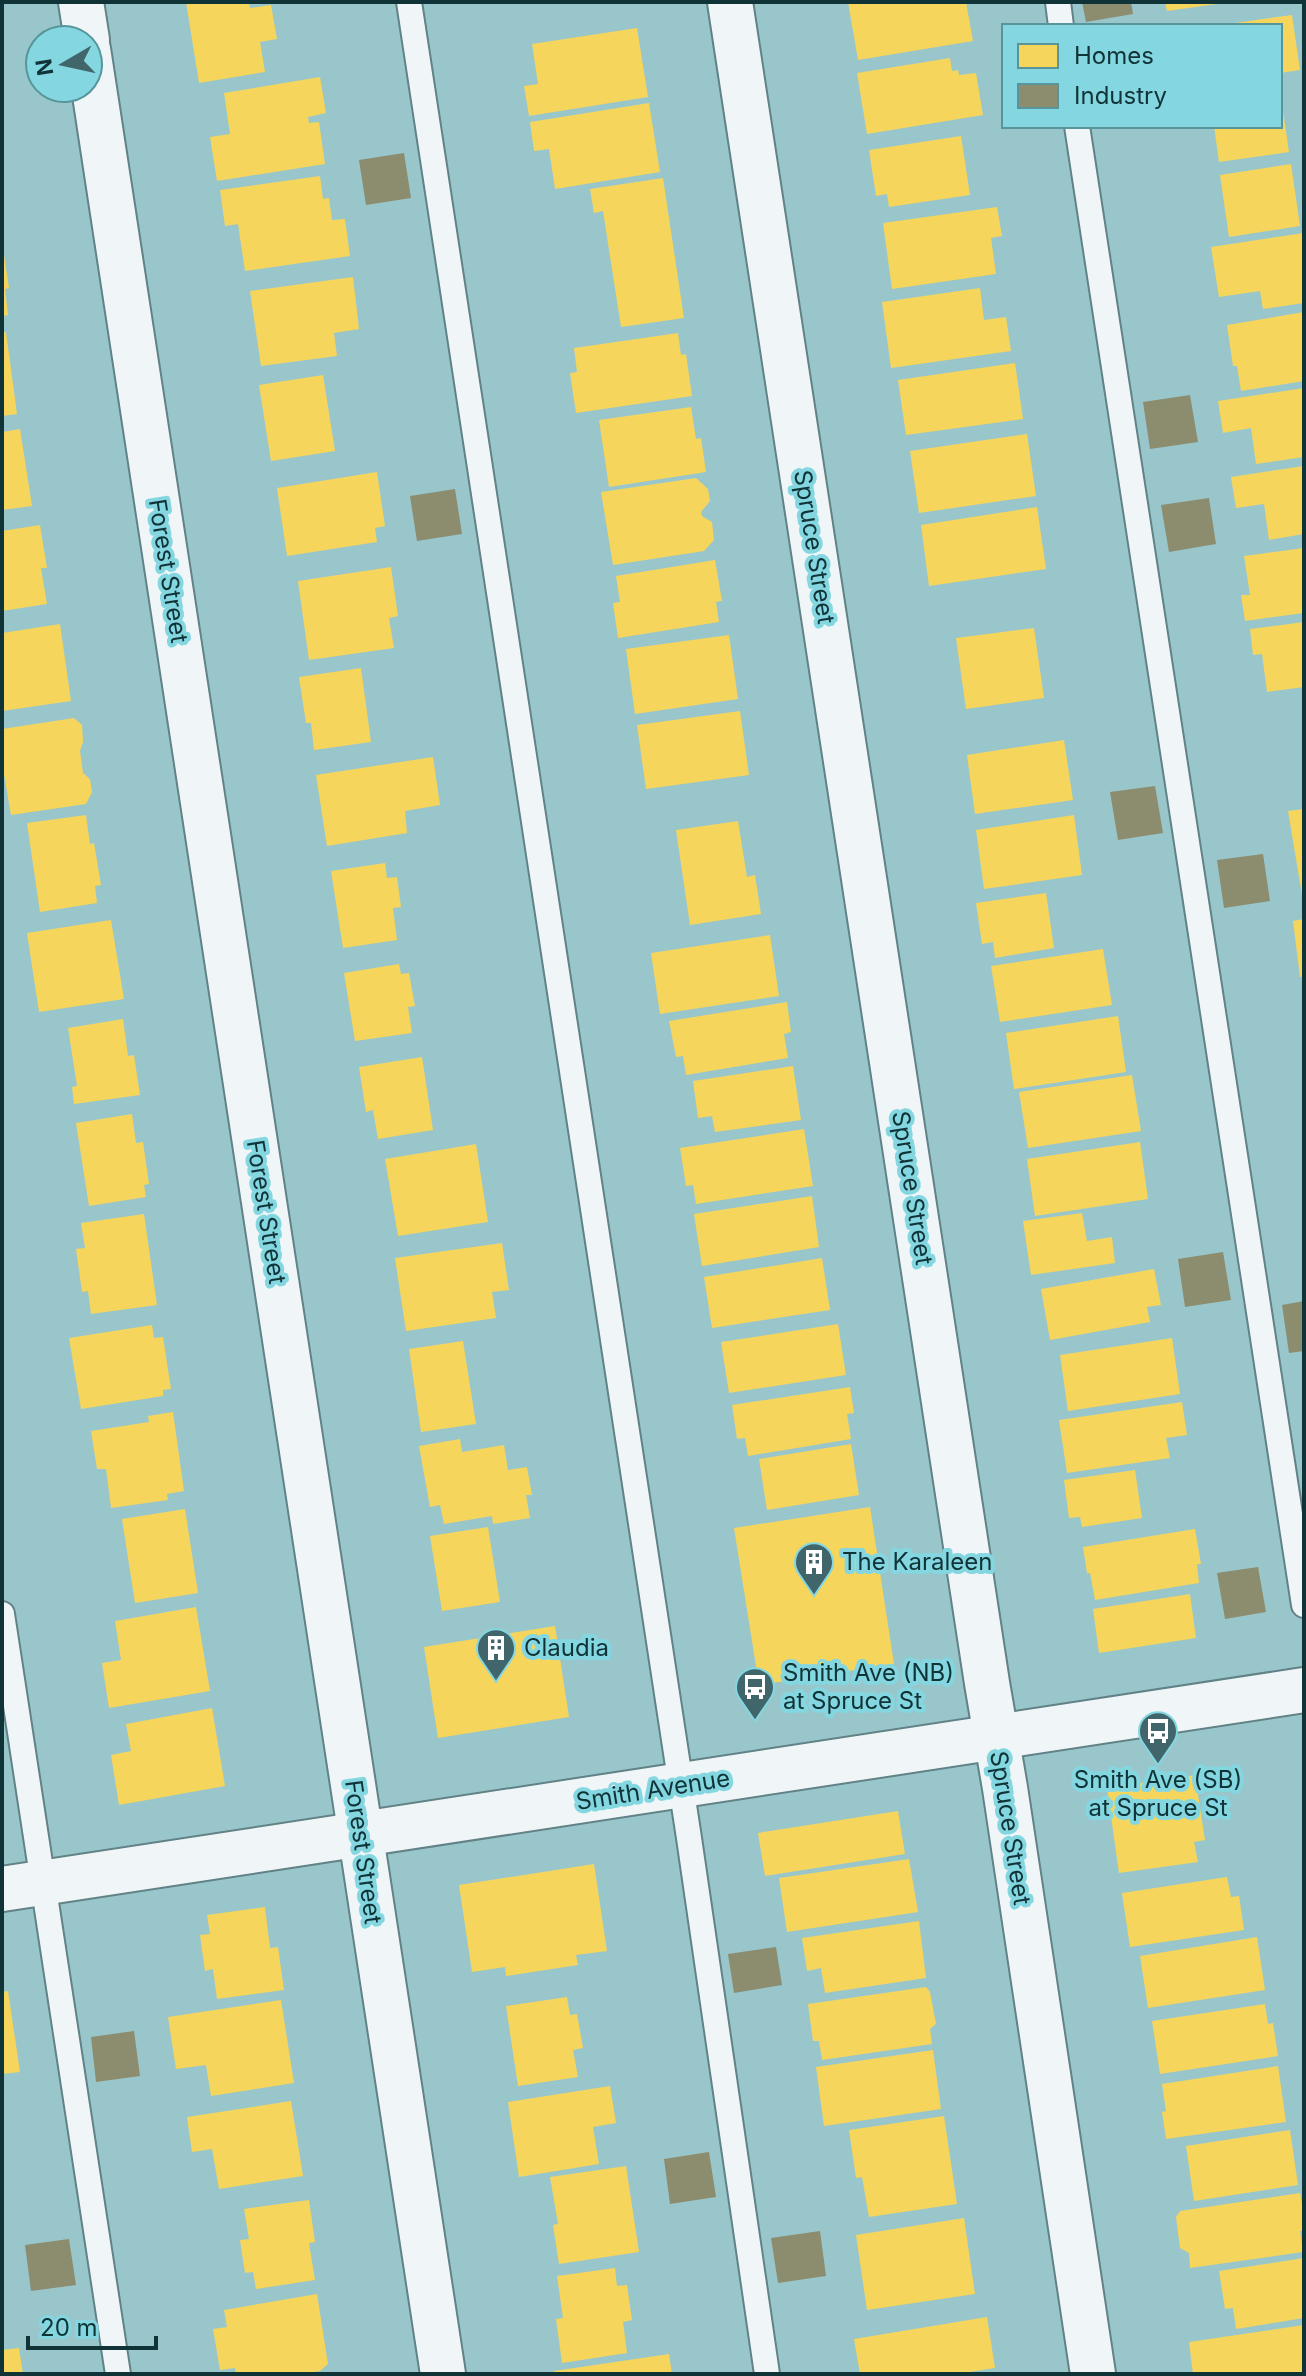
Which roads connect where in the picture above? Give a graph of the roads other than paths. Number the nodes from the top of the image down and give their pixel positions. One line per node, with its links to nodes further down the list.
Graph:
1 (81, 2): 5 (street)
2 (409, 2): 13 (lane)
3 (730, 2): 12 (street, Spruce Street)
4 (1058, 2): 6 (lane)
5 (84, 24)
6 (1061, 24)
7 (96, 104): 14 (street, Forest Street)
8 (1077, 128): 9 (lane)
9 (1304, 1605)
10 (2, 1614): 15 (lane)
11 (1304, 1690): 12 (street, Smith Avenue)
12 (996, 1738): 13 (street, Smith Avenue); 19 (street, Spruce Street)
13 (680, 1786): 14 (street, Smith Avenue); 18 (lane)
14 (362, 1835): 15 (street, Smith Avenue); 17 (street, Forest Street)
15 (22, 1886): 16 (lane)
16 (118, 2374)
17 (443, 2374)
18 (767, 2374)
19 (1093, 2374)

